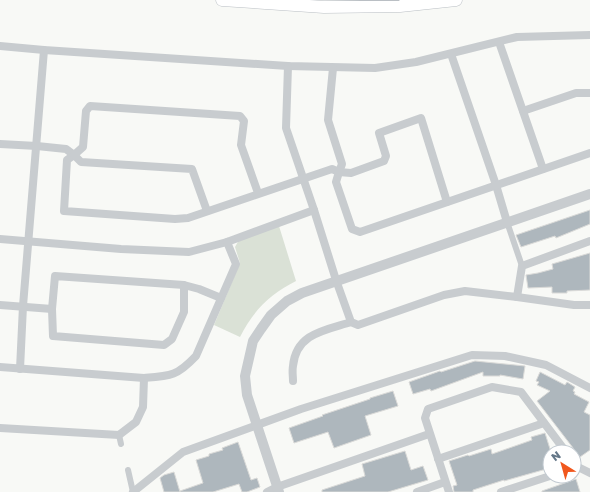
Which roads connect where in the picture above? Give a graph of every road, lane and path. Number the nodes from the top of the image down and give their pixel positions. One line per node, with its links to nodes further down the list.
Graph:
1 (222, 0): 2 (main road)
2 (456, 0)
3 (590, 36): 4 (street)
4 (499, 42): 7 (street); 11 (street)
5 (0, 46): 6 (street)
6 (44, 50): 8 (street); 13 (street)
7 (451, 54): 9 (street); 19 (street)
8 (288, 66): 9 (street); 18 (street)
9 (333, 68): 17 (street)
10 (590, 93): 11 (street)
11 (523, 111): 16 (street)
12 (0, 144): 13 (street)
13 (37, 146): 15 (street); 28 (street)
14 (590, 153): 16 (street)
15 (74, 155): 20 (street); 24 (street); 24 (street)
16 (543, 169): 19 (street)
17 (340, 172): 18 (street); 22 (street); 22 (street)
18 (303, 179): 20 (street); 23 (street)
19 (496, 185): 22 (street); 25 (street)
20 (258, 193): 24 (street)
21 (590, 194): 25 (street)
22 (447, 202)
23 (314, 210): 29 (street); 31 (street)
24 (208, 211)
25 (507, 222): 30 (street); 31 (street)
26 (0, 239): 28 (street)
27 (590, 241): 30 (street)
28 (29, 242): 29 (street); 37 (street)
29 (227, 242): 34 (street)
30 (522, 266): 33 (street)
31 (336, 280): 39 (street); 46 (street)
32 (184, 285): 34 (street); 38 (street); 38 (street)
33 (517, 297): 36 (street); 39 (street)
34 (221, 298): 42 (street)
35 (0, 305): 37 (street)
36 (590, 305)
37 (23, 306): 38 (street); 41 (street)
38 (52, 309)
39 (352, 322): 43 (street)
40 (0, 367): 41 (street)
41 (20, 369): 42 (street)
42 (144, 378): 47 (street)
43 (293, 381)
44 (590, 388): 46 (street)
45 (544, 423): 48 (street); 49 (street); 50 (street)
46 (257, 426): 54 (street); 55 (street)
47 (0, 428)
48 (429, 434): 50 (street); 54 (street)
49 (560, 444)
50 (438, 459): 53 (street)
51 (128, 470): 55 (street)
52 (542, 479): 59 (street)
53 (445, 482): 57 (street); 58 (street)
54 (278, 489): 56 (street)
55 (133, 492)
56 (267, 492)
57 (417, 492)
58 (449, 492)
59 (501, 492)

